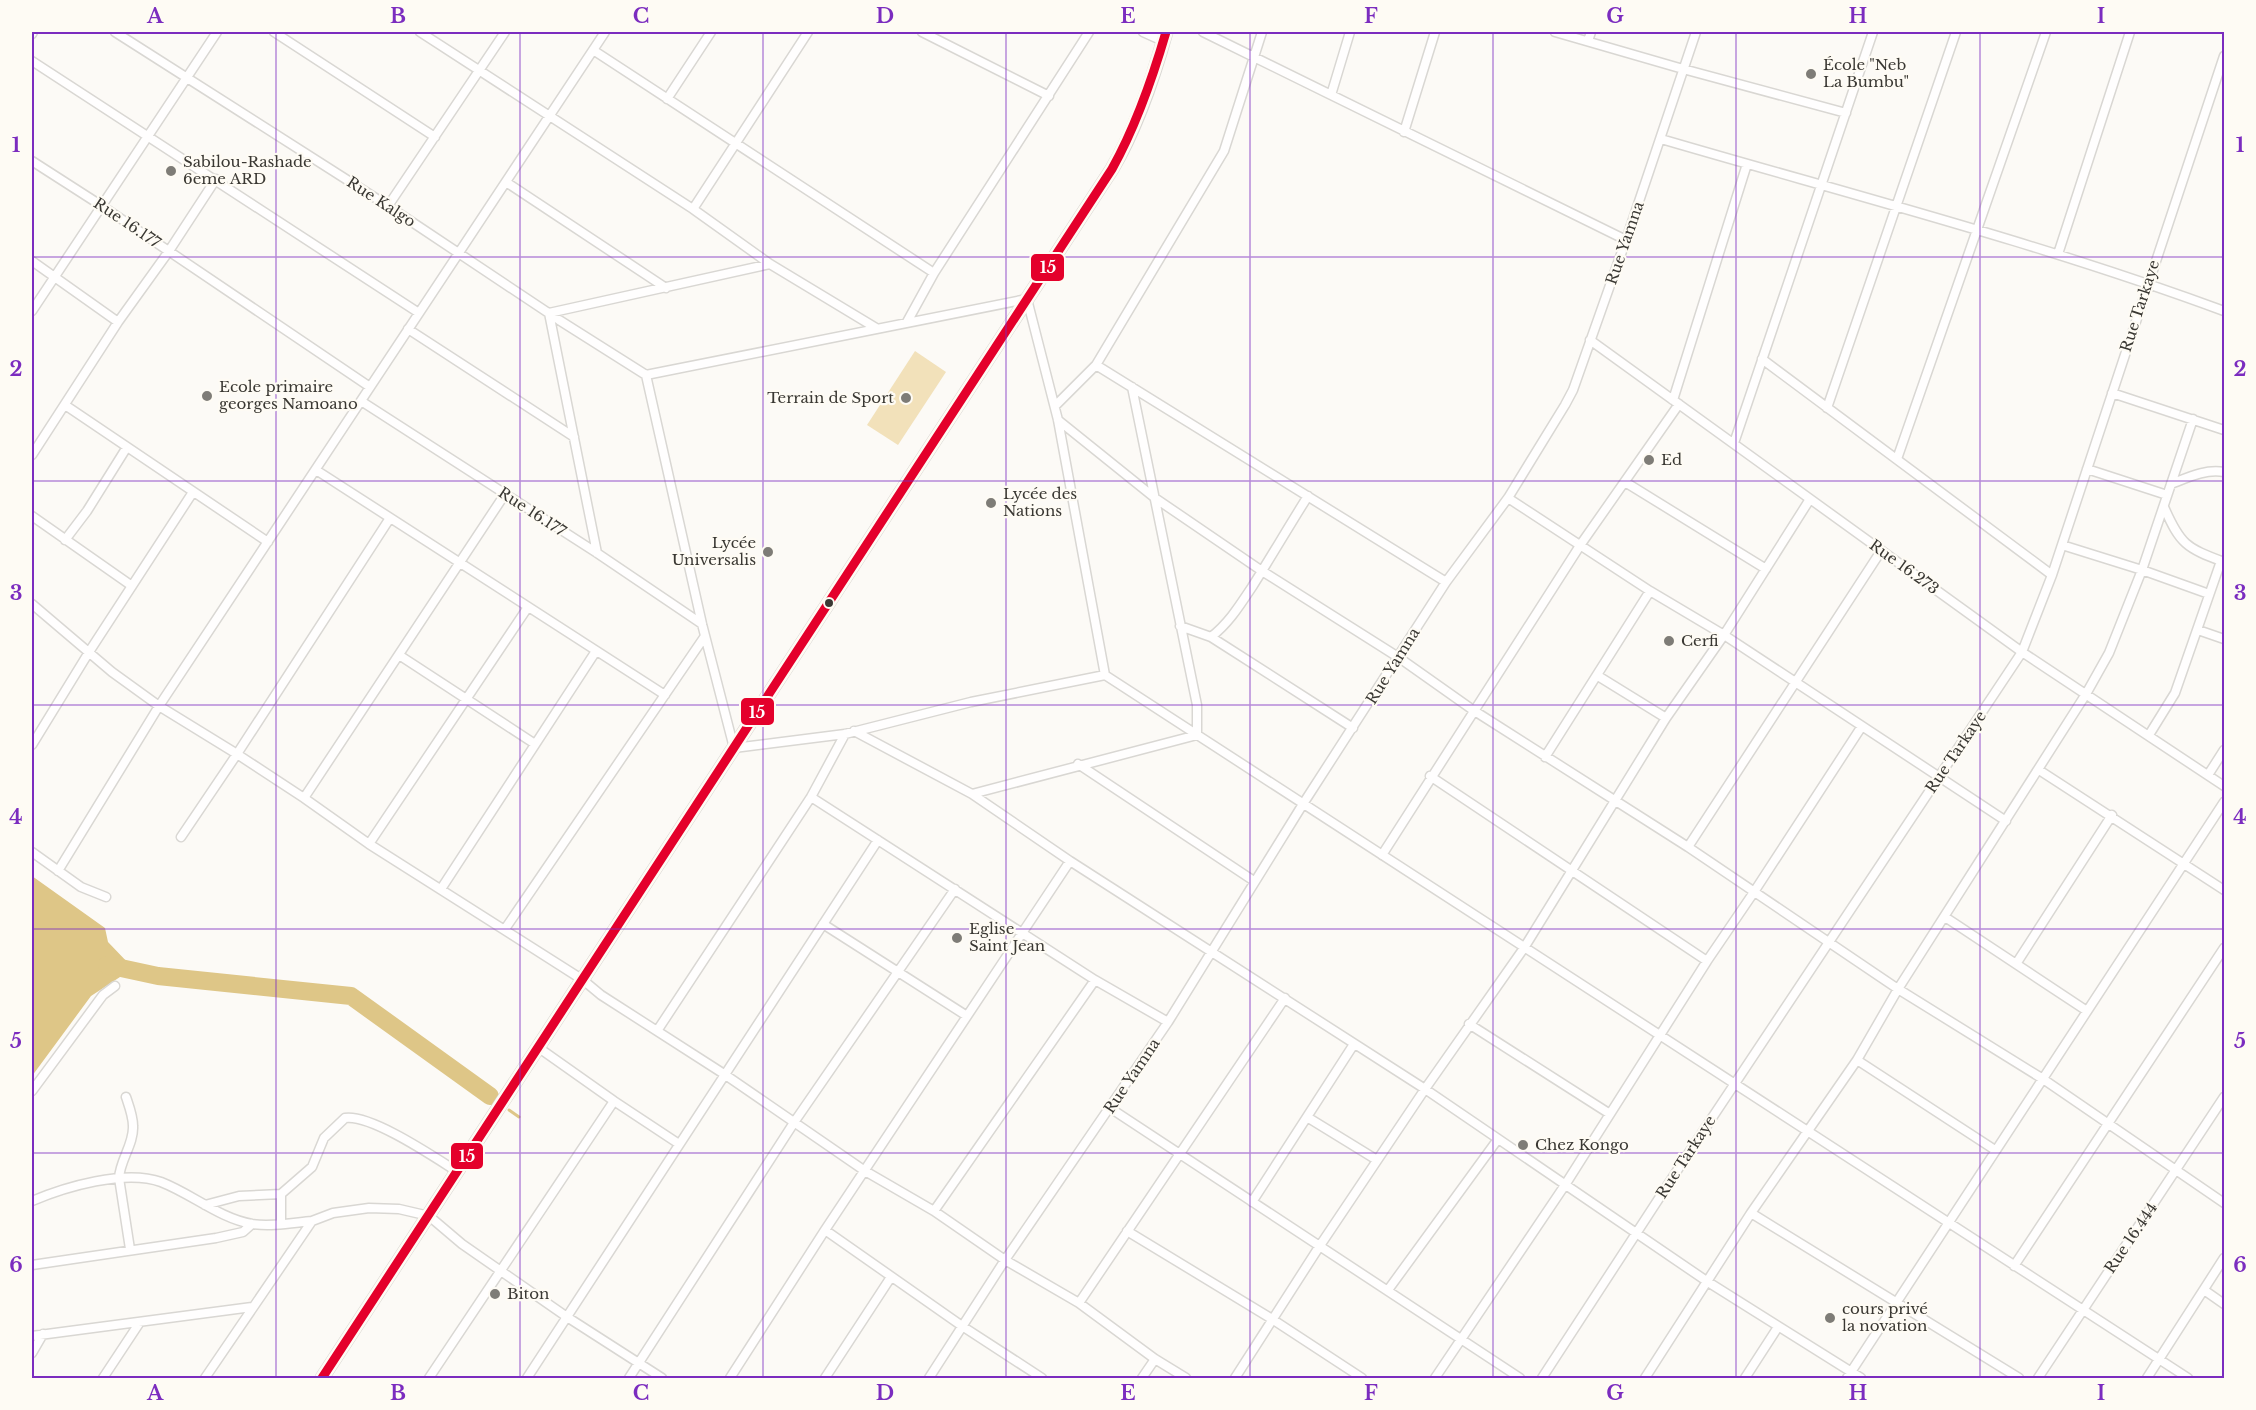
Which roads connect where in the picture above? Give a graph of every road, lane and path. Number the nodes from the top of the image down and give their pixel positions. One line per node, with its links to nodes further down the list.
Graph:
1 (217, 32): 30 (street)
2 (274, 32): 38 (street)
3 (420, 32): 29 (street)
4 (505, 32): 29 (street)
5 (605, 32): 24 (street)
6 (711, 32): 33 (street)
7 (808, 32): 40 (street)
8 (922, 32): 32 (street)
9 (1089, 32): 32 (street)
10 (1143, 32): 22 (street)
11 (1203, 32): 26 (street)
12 (1262, 32): 26 (street)
13 (1350, 32): 31 (street)
14 (1435, 32): 36 (street)
15 (1555, 32): 23 (street)
16 (1696, 32): 28 (street, Rue Yamna)
17 (1873, 32): 34 (street)
18 (1956, 32): 48 (street)
19 (2046, 32): 50 (street)
20 (2130, 32): 54 (street)
21 (120, 33): 30 (street, Rue Kalgo)
22 (1164, 36): 61 (main road)
23 (1590, 36): 28 (street)
24 (592, 50): 33 (street); 35 (street)
25 (2224, 56): 59 (street, Rue Tarkaye)
26 (1255, 57): 31 (street); 72 (street)
27 (32, 61): 37 (street)
28 (1683, 69): 34 (street); 39 (street, Rue Yamna)
29 (479, 70): 35 (street); 38 (street)
30 (187, 78): 37 (street); 47 (street, Rue Kalgo)
31 (1331, 95): 36 (street)
32 (1049, 96): 57 (street)
33 (667, 99): 40 (street)
34 (1846, 112): 45 (street)
35 (549, 116): 44 (street); 49 (street)
36 (1404, 132): 51 (street)
37 (148, 135): 43 (street); 46 (street)
38 (435, 137): 47 (street)
39 (1660, 139): 42 (street); 51 (street, Rue Yamna)
40 (735, 144): 49 (street); 57 (street)
41 (32, 161): 46 (street, Rue 16.177)
42 (1747, 164): 45 (street); 78 (street)
43 (216, 179): 52 (street); 64 (street)
44 (506, 182): 53 (street); 60 (street)
45 (1821, 185): 48 (street); 71 (street)
46 (102, 206): 52 (street, Rue 16.177); 58 (street)
47 (388, 206): 53 (street, Rue Kalgo)
48 (1896, 207): 50 (street); 81 (street)
49 (693, 209): 56 (street)
50 (1977, 230): 54 (street); 89 (street)
51 (1626, 240): 70 (street, Rue Yamna)
52 (169, 251): 66 (street); 74 (street, Rue 16.177)
53 (458, 253): 64 (street); 65 (street, Rue Kalgo)
54 (2058, 254): 59 (street)
55 (32, 261): 58 (street)
56 (770, 264): 60 (street); 68 (street)
57 (934, 273): 67 (street)
58 (55, 276): 62 (street); 66 (street)
59 (2148, 283): 63 (street); 76 (street, Rue Tarkaye)
60 (666, 288): 65 (street)
61 (1028, 299): 67 (street); 80 (street); 152 (main road)
62 (32, 311)
63 (2224, 311)
64 (419, 313): 69 (street)
65 (549, 313): 73 (street, Rue Kalgo); 85 (street)
66 (118, 322): 79 (street)
67 (907, 322): 68 (street)
68 (876, 328): 73 (street)
69 (408, 329): 74 (street); 85 (street)
70 (1590, 340): 78 (street, Rue 16.273); 100 (street, Rue Yamna)
71 (1762, 359): 81 (street); 86 (street)
72 (1096, 365): 75 (street); 80 (street)
73 (646, 375): 123 (street)
74 (370, 387): 77 (street)
75 (1132, 387): 98 (street); 99 (street)
76 (2112, 393): 82 (street); 91 (street, Rue Tarkaye)
77 (361, 401): 90 (street); 96 (street, Rue 16.177)
78 (1676, 402): 86 (street, Rue 16.273); 93 (street)
79 (65, 405): 87 (street); 88 (street)
80 (1054, 406): 83 (street)
81 (1827, 408): 89 (street)
82 (2193, 419): 84 (street); 94 (street)
83 (1058, 420): 99 (street); 135 (street)
84 (2224, 430)
85 (574, 437): 110 (street)
86 (1734, 443): 101 (street, Rue 16.273)
87 (127, 447): 95 (street); 105 (street)
88 (32, 455)
89 (1897, 459): 116 (street)
90 (316, 470): 104 (street); 106 (street)
91 (2087, 470): 97 (street); 108 (street, Rue Tarkaye)
92 (2224, 472): 94 (street)
93 (1625, 482): 107 (street); 113 (street)
94 (2171, 484): 97 (street)
95 (193, 492): 106 (street); 118 (street)
96 (505, 494): 110 (street, Rue 16.177); 112 (street)
97 (2167, 495): 102 (street)
98 (1308, 496): 115 (street); 117 (street)
99 (1155, 498): 115 (street); 124 (street)
100 (1508, 498): 107 (street); 117 (street, Rue Yamna)
101 (1810, 499): 109 (street, Rue 16.273); 113 (street)
102 (2164, 507): 111 (street); 114 (street)
103 (32, 516): 105 (street)
104 (390, 518): 112 (street); 154 (street)
105 (65, 540): 118 (street)
106 (268, 542): 141 (street)
107 (1581, 544): 119 (street); 142 (street)
108 (2062, 545): 114 (street); 116 (street, Rue Tarkaye)
109 (1881, 551): 132 (street, Rue 16.273); 137 (street)
110 (597, 553): 123 (street, Rue 16.177)
111 (2223, 561): 120 (street)
112 (459, 563): 121 (street); 133 (street)
113 (1766, 568): 126 (street)
114 (2142, 570): 120 (street); 138 (street)
115 (1262, 571): 128 (street); 134 (street)
116 (2052, 574): 132 (street, Rue Tarkaye)
117 (1446, 582): 134 (street, Rue Yamna)
118 (132, 586): 131 (street)
119 (1650, 591): 126 (street); 136 (street)
120 (2210, 594): 125 (street)
121 (528, 607): 130 (street); 140 (street)
122 (33, 609): 131 (street)
123 (702, 624): 127 (street)
124 (1180, 626): 128 (street); 148 (street)
125 (2198, 630): 129 (street); 149 (street)
126 (1724, 635): 137 (street); 143 (street)
127 (705, 636): 139 (street); 152 (street)
128 (1211, 637): 145 (street)
129 (2224, 639)
130 (596, 651): 139 (street); 150 (street)
131 (89, 652): 141 (street); 151 (street)
132 (2022, 652): 138 (street, Rue 16.273); 160 (street, Rue Tarkaye)
133 (399, 655): 140 (street); 164 (street)
134 (1398, 657): 142 (street); 145 (street, Rue Yamna)
135 (1105, 675): 146 (street); 148 (street)
136 (1598, 676): 143 (street); 155 (street)
137 (1796, 682): 144 (street); 173 (street)
138 (2086, 694): 149 (street, Rue 16.273); 157 (street)
139 (665, 695): 188 (street)
140 (466, 700): 150 (street); 172 (street)
141 (159, 706): 154 (street); 178 (street)
142 (1473, 710): 155 (street); 159 (street)
143 (1666, 718): 165 (street)
144 (1862, 726): 160 (street); 184 (street)
145 (1353, 728): 167 (street, Rue Yamna)
146 (855, 731): 147 (street); 162 (street)
147 (845, 734): 152 (street); 163 (street)
148 (1197, 735): 156 (street); 167 (street)
149 (2149, 735): 158 (street, Rue 16.273)
150 (535, 744): 181 (street)
151 (32, 745)
152 (734, 747): 197 (main road)
153 (2224, 750): 158 (street)
154 (237, 754): 164 (street); 170 (street)
155 (1545, 757): 165 (street)
156 (1078, 764): 162 (street); 180 (street)
157 (2039, 770): 168 (street); 169 (street)
158 (2208, 775): 161 (street, Rue 16.273)
159 (1430, 776): 175 (street); 179 (street)
160 (1939, 777): 169 (street); 190 (street, Rue Tarkaye)
161 (2224, 786)
162 (972, 794): 176 (street)
163 (811, 796): 171 (street); 206 (street)
164 (304, 798): 172 (street)
165 (1614, 802): 173 (street); 179 (street)
166 (2224, 802): 177 (street)
167 (1303, 804): 175 (street); 180 (street, Rue Yamna)
168 (2112, 816): 177 (street); 195 (street)
169 (2006, 822): 186 (street)
170 (181, 837)
171 (878, 840): 182 (street); 187 (street)
172 (369, 844): 181 (street)
173 (1688, 848): 184 (street)
174 (32, 852): 178 (street)
175 (1382, 855): 191 (street)
176 (1070, 861): 189 (street); 193 (street)
177 (2186, 864): 183 (street); 202 (street)
178 (58, 871): 185 (street)
179 (1573, 871): 191 (street); 194 (street)
180 (1254, 881): 193 (street, Rue Yamna)
181 (441, 889): 188 (street)
182 (955, 889): 189 (street); 196 (street)
183 (2224, 890)
184 (1754, 892): 190 (street); 194 (street)
185 (106, 897)
186 (1945, 917): 195 (street); 200 (street)
187 (823, 924): 196 (street); 211 (street)
188 (506, 929): 197 (street)
189 (1021, 933): 198 (street); 203 (street)
190 (1829, 942): 200 (street); 213 (street, Rue Tarkaye)
191 (1524, 948): 205 (street); 207 (street)
192 (2224, 948): 223 (street)
193 (1210, 952): 201 (street); 204 (street, Rue Yamna)
194 (1707, 960): 207 (street)
195 (2016, 964): 202 (street)
196 (898, 972): 203 (street); 222 (street)
197 (583, 980): 206 (street); 209 (main road)
198 (1095, 980): 204 (street); 240 (street)
199 (115, 986): 215 (street)
200 (1898, 989): 210 (street); 212 (street)
201 (1285, 998): 208 (street); 228 (street)
202 (2087, 1011): 212 (street)
203 (967, 1016): 231 (street)
204 (1168, 1022): 219 (street, Rue Yamna)
205 (1469, 1024): 214 (street); 220 (street)
206 (657, 1030): 211 (street)
207 (1661, 1036): 213 (street); 220 (street)
208 (1354, 1044): 214 (street); 221 (street)
209 (540, 1048): 218 (street); 232 (main road)
210 (1857, 1060): 224 (street); 227 (street)
211 (724, 1074): 222 (street); 226 (street)
212 (2043, 1079): 223 (street); 227 (street)
213 (1734, 1084): 224 (street); 249 (street, Rue Tarkaye)
214 (1425, 1089): 225 (street); 229 (street)
215 (32, 1091)
216 (126, 1097): 233 (street)
217 (2224, 1097): 230 (street, Rue 16.444)
218 (614, 1101): 226 (street); 256 (street)
219 (1110, 1108): 228 (street); 253 (street, Rue Yamna)
220 (1610, 1114): 234 (street)
221 (1307, 1117): 229 (street); 237 (street)
222 (795, 1121): 231 (street); 277 (street)
223 (2109, 1124): 230 (street); 255 (street)
224 (1808, 1131): 241 (street); 244 (street)
225 (1498, 1139): 234 (street); 259 (street)
226 (679, 1144): 266 (street)
227 (1995, 1150): 244 (street)
228 (1179, 1154): 237 (street); 248 (street)
229 (1377, 1160): 250 (street)
230 (2177, 1170): 238 (street); 265 (street, Rue 16.444)
231 (865, 1171): 240 (street); 247 (street)
232 (458, 1172): 235 (street); 242 (main road)
233 (119, 1178): 236 (street); 239 (street); 251 (street)
234 (1565, 1185): 249 (street); 273 (street)
235 (281, 1194): 239 (street); 246 (street)
236 (32, 1201)
237 (1252, 1202): 250 (street)
238 (2224, 1203)
239 (205, 1205): 245 (street)
240 (934, 1211): 253 (street)
241 (1751, 1213): 258 (street); 262 (street)
242 (429, 1216): 243 (street); 256 (street); 281 (main road)
243 (312, 1221): 246 (street); 264 (street)
244 (1948, 1223): 255 (street); 262 (street)
245 (252, 1224): 246 (street); 251 (street)
246 (281, 1224)
247 (825, 1230): 257 (street); 286 (street)
248 (1127, 1231): 261 (street); 267 (street)
249 (1637, 1233): 258 (street); 296 (street, Rue Tarkaye)
250 (1319, 1247): 259 (street); 267 (street)
251 (130, 1250): 254 (street)
252 (2224, 1258): 260 (street)
253 (1005, 1260): 261 (street); 269 (street, Rue Yamna)
254 (32, 1265)
255 (2014, 1266): 265 (street)
256 (501, 1270): 266 (street); 282 (street)
257 (891, 1276): 269 (street); 287 (street)
258 (1708, 1281): 270 (street); 297 (street)
259 (1388, 1290): 273 (street)
260 (2204, 1290): 263 (street); 276 (street)
261 (1079, 1303): 275 (street)
262 (1897, 1303): 278 (street); 300 (street)
263 (2224, 1304)
264 (252, 1307): 268 (street); 280 (street)
265 (2082, 1310): 276 (street); 301 (street, Rue 16.444)
266 (567, 1317): 277 (street); 283 (street)
267 (1272, 1319): 292 (street); 293 (street)
268 (140, 1322): 271 (street); 279 (street)
269 (962, 1326): 288 (street, Rue Yamna); 289 (street)
270 (1778, 1328): 278 (street); 298 (street)
271 (43, 1335): 272 (street); 274 (street)
272 (32, 1336)
273 (1462, 1340): 294 (street); 295 (street)
274 (32, 1353)
275 (1155, 1359): 290 (street); 291 (street)
276 (2159, 1361): 302 (street); 303 (street)
277 (639, 1364): 284 (street); 285 (street)
278 (1849, 1375): 299 (street)
279 (104, 1378)
280 (205, 1378)
281 (322, 1378)
282 (429, 1378)
283 (527, 1378)
284 (629, 1378)
285 (662, 1378)
286 (730, 1378)
287 (825, 1378)
288 (929, 1378)
289 (1039, 1378)
290 (1142, 1378)
291 (1186, 1378)
292 (1235, 1378)
293 (1362, 1378)
294 (1435, 1378)
295 (1520, 1378)
296 (1542, 1378)
297 (1645, 1378)
298 (1745, 1378)
299 (1861, 1378)
300 (2019, 1378)
301 (2038, 1378)
302 (2147, 1378)
303 (2188, 1378)

